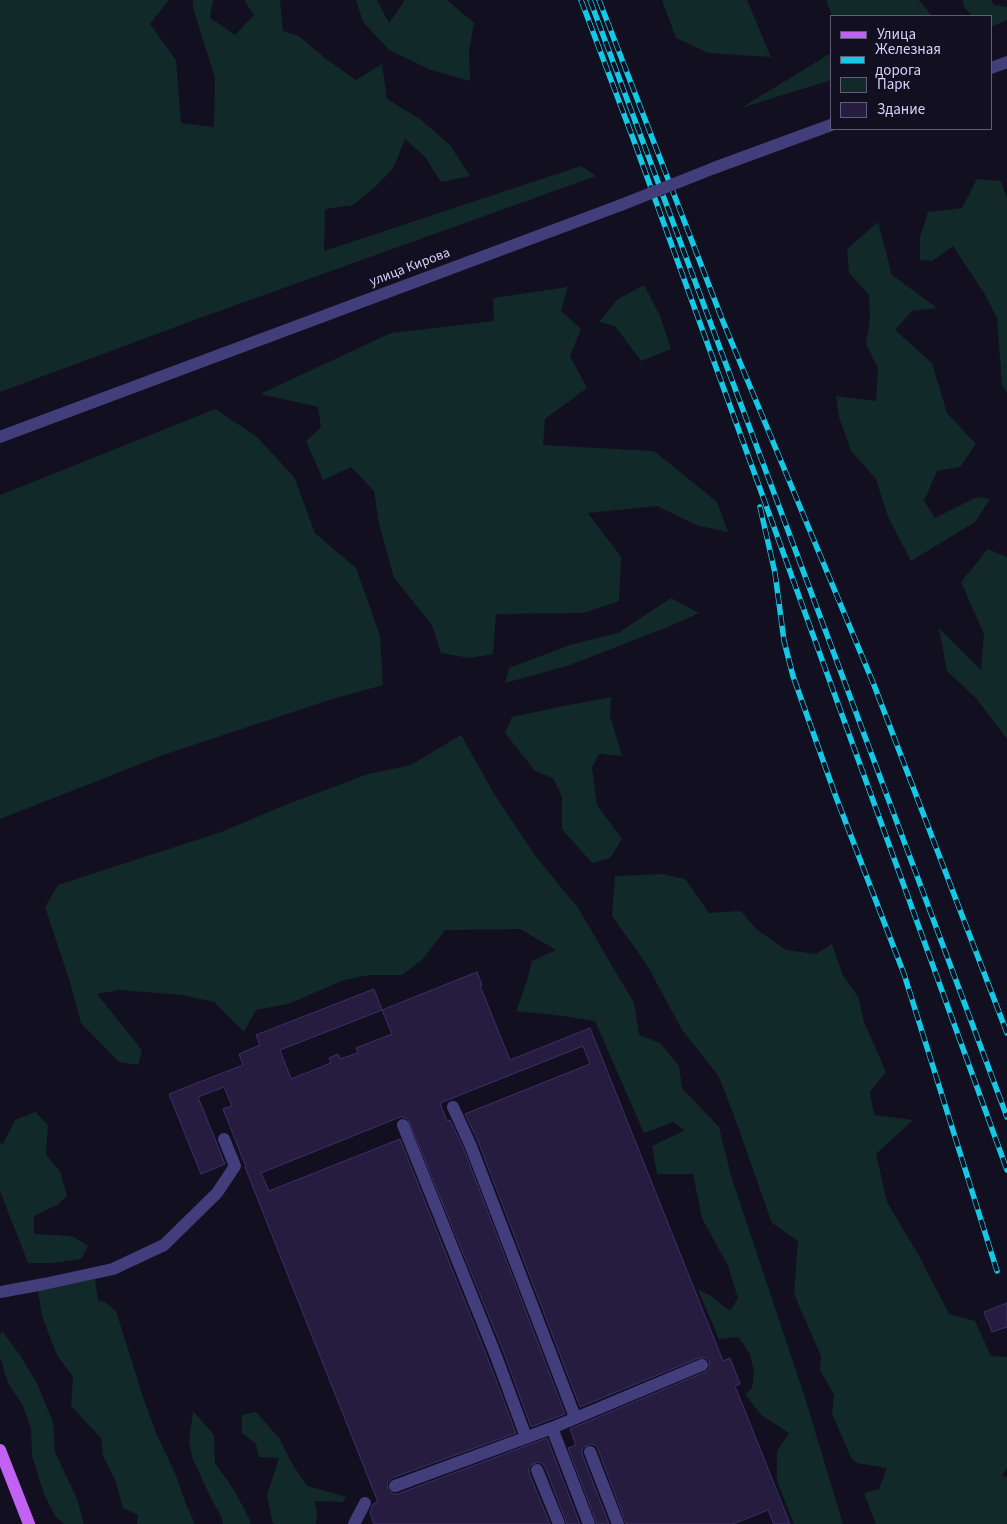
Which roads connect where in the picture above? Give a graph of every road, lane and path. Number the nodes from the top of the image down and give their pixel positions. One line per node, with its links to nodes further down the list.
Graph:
1 (1007, 62): 2 (street)
2 (992, 68)
3 (830, 126): 4 (street, улица Кирова, bridge)
4 (0, 437)
5 (454, 1107): 10 (street)
6 (403, 1126): 12 (street)
7 (224, 1139): 8 (street)
8 (0, 1292)
9 (702, 1365): 10 (street)
10 (575, 1417): 11 (street)
11 (552, 1428): 12 (street); 21 (street)
12 (526, 1437): 16 (street)
13 (0, 1450): 18 (main road)
14 (590, 1452): 22 (street)
15 (537, 1470): 20 (street)
16 (394, 1486)
17 (365, 1502): 19 (street)
18 (28, 1524)
19 (354, 1524)
20 (559, 1524)
21 (589, 1524)
22 (618, 1524)

